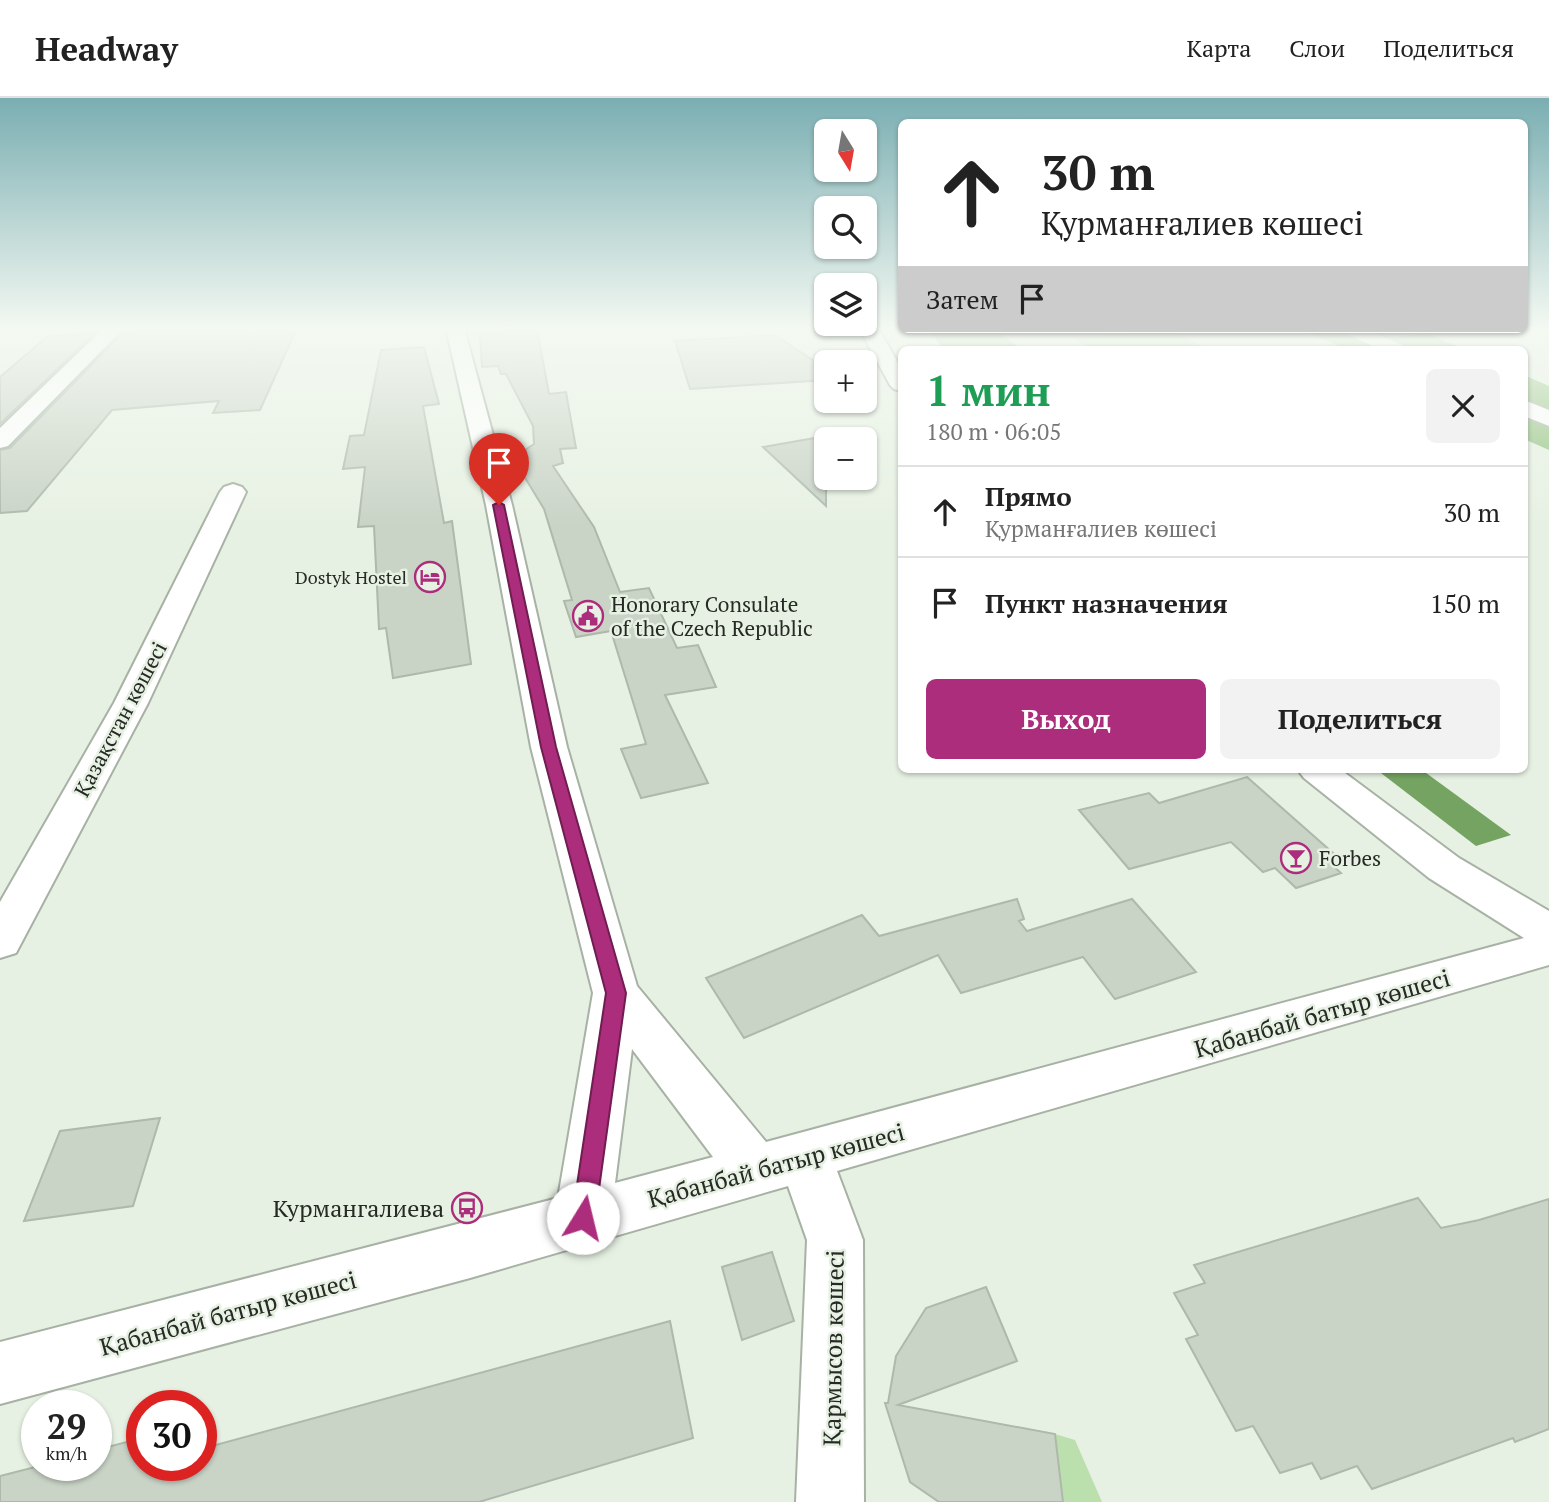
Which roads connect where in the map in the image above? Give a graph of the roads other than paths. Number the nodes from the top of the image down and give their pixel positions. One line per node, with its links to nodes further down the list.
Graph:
1 (48, 394): 5 (street)
2 (471, 394): 11 (street)
3 (1528, 409): 4 (street)
4 (1549, 419)
5 (0, 441)
6 (233, 492): 9 (street, Қазақстан көшесі)
7 (1321, 773): 8 (street)
8 (1549, 932)
9 (0, 942)
10 (1549, 948): 12 (street, Қабанбай батыр көшесі)
11 (616, 993): 12 (street, Қармысов көшесі); 13 (street)
12 (781, 1164): 13 (street, Қабанбай батыр көшесі); 15 (street, Қармысов көшесі)
13 (583, 1218): 14 (street, Қабанбай батыр көшесі)
14 (0, 1373)
15 (830, 1502)

